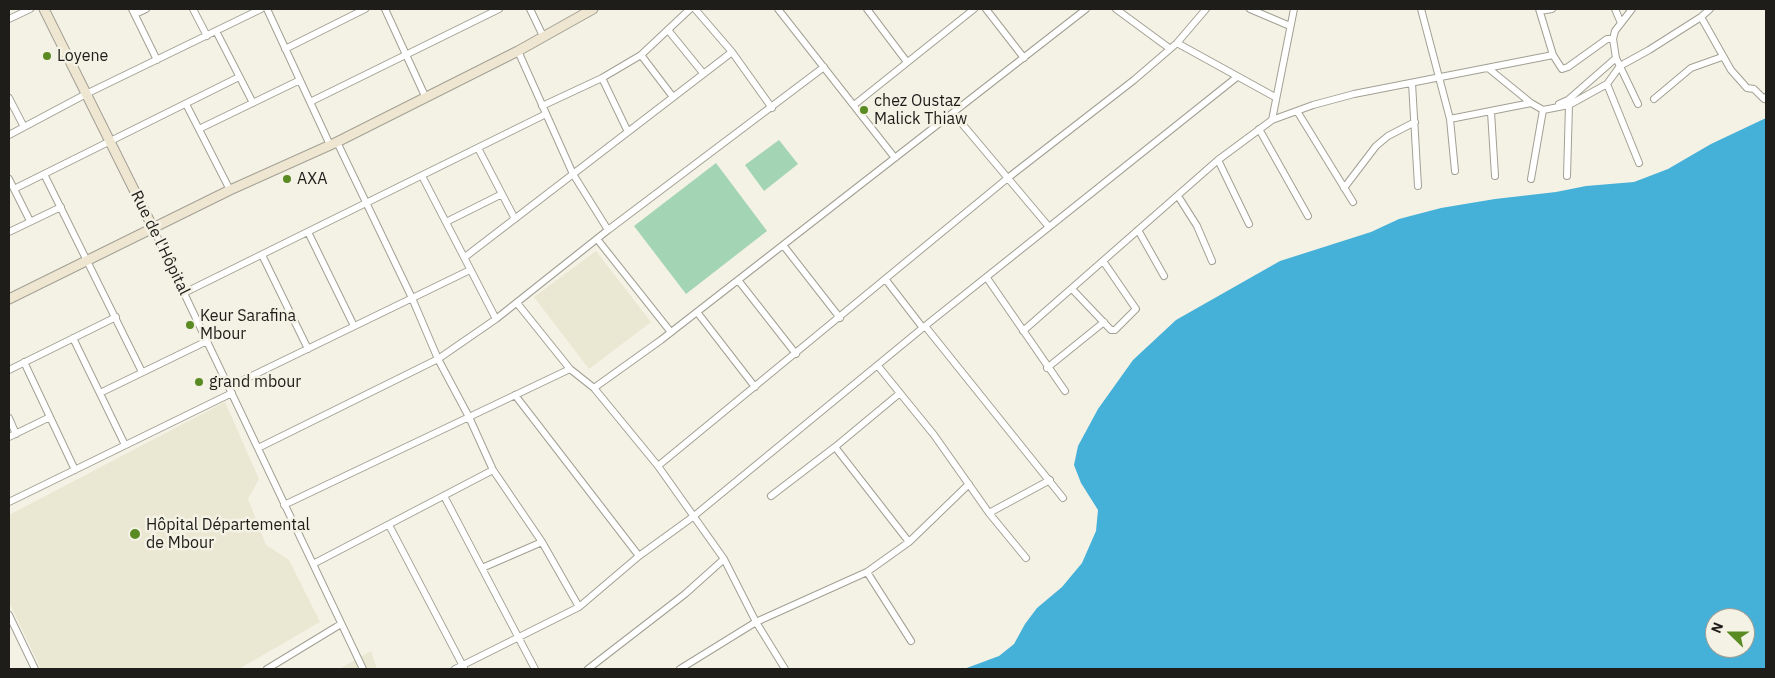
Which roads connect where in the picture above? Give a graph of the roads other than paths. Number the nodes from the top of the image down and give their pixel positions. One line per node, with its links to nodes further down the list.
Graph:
1 (30, 9): 32 (street)
2 (44, 9): 64 (main road, Rue de l'Hôpital)
3 (146, 9): 30 (street)
4 (193, 9): 37 (street)
5 (261, 9): 29 (street)
6 (267, 9): 42 (street)
7 (365, 9): 42 (street)
8 (385, 9): 47 (street)
9 (499, 9): 47 (street)
10 (530, 9): 38 (street)
11 (690, 9): 35 (street)
12 (695, 9): 44 (street)
13 (974, 9): 52 (street)
14 (986, 9): 49 (street)
15 (1086, 9): 49 (street)
16 (1116, 9): 41 (street)
17 (1206, 9): 40 (street)
18 (1250, 9): 34 (street)
19 (1294, 9): 34 (street)
20 (1421, 9): 60 (street)
21 (1552, 9): 28 (street)
22 (1615, 9): 33 (street)
23 (1632, 9): 33 (street)
24 (1710, 9): 31 (street)
25 (589, 10): 38 (main road)
26 (783, 10): 54 (street)
27 (870, 10): 52 (street)
28 (1540, 10): 46 (street)
29 (253, 11): 36 (street)
30 (133, 12): 51 (street)
31 (1701, 17): 48 (street); 53 (street)
32 (9, 19)
33 (1621, 23): 39 (street)
34 (1290, 26): 67 (street)
35 (668, 30): 45 (street); 56 (street)
36 (216, 31): 37 (street); 57 (street)
37 (206, 36): 51 (street)
38 (543, 36): 43 (main road)
39 (1613, 39): 46 (street); 50 (street)
40 (1177, 43): 41 (street); 58 (street)
41 (1169, 48): 106 (street)
42 (285, 49): 61 (street)
43 (518, 51): 65 (main road); 78 (street)
44 (732, 52): 56 (street); 80 (street)
45 (641, 55): 59 (street); 66 (street)
46 (1553, 55): 55 (street)
47 (406, 56): 65 (street); 71 (street)
48 (1722, 57): 68 (street); 70 (street)
49 (1024, 58): 84 (street)
50 (1616, 58): 53 (street); 79 (street)
51 (157, 60): 64 (street)
52 (907, 62): 76 (street)
53 (1620, 66): 63 (street); 75 (street)
54 (824, 67): 76 (street); 80 (street)
55 (1488, 68): 60 (street); 73 (street)
56 (703, 73): 66 (street)
57 (239, 77): 72 (street); 74 (street)
58 (1237, 77): 67 (street); 123 (street)
59 (602, 78): 78 (street); 92 (street)
60 (1440, 79): 62 (street); 86 (street)
61 (300, 80): 71 (street); 72 (street)
62 (1412, 83): 82 (street); 88 (street)
63 (1607, 84): 77 (street); 99 (street)
64 (86, 94): 89 (street); 94 (main road, Rue de l'Hôpital)
65 (424, 96): 95 (main road)
66 (672, 97): 92 (street)
67 (1275, 97): 87 (street)
68 (1766, 97)
69 (9, 98): 89 (street)
70 (1654, 99)
71 (310, 102): 95 (street)
72 (253, 103): 91 (street)
73 (1531, 103): 81 (street); 83 (street)
74 (186, 104): 91 (street); 94 (street)
75 (1638, 104)
76 (854, 105): 97 (street)
77 (1569, 105): 79 (street); 105 (street)
78 (542, 106): 85 (street)
79 (1554, 106): 81 (street)
80 (772, 108): 125 (street)
81 (1544, 110): 108 (street)
82 (1296, 111): 87 (street); 110 (street)
83 (1491, 112): 86 (street); 104 (street)
84 (953, 113): 97 (street); 106 (street)
85 (546, 114): 96 (street); 102 (street)
86 (1450, 119): 100 (street)
87 (1272, 120): 90 (street)
88 (1415, 122): 109 (street); 110 (street)
89 (24, 128): 93 (street)
90 (1259, 129): 98 (street); 118 (street)
91 (199, 130): 112 (street)
92 (628, 132): 102 (street)
93 (9, 135)
94 (110, 142): 101 (street); 124 (main road, Rue de l'Hôpital)
95 (333, 143): 112 (main road); 115 (street)
96 (478, 148): 103 (street); 113 (street)
97 (895, 158): 130 (street)
98 (1218, 160): 114 (street); 122 (street)
99 (1639, 163)
100 (1455, 171)
101 (44, 174): 111 (street); 117 (street)
102 (573, 174): 119 (street); 125 (street)
103 (422, 176): 115 (street); 121 (street)
104 (1495, 176)
105 (1567, 176)
106 (1008, 177): 123 (street); 140 (street)
107 (9, 179): 111 (street)
108 (1531, 179)
109 (1418, 186)
110 (1344, 188): 116 (street)
111 (14, 189): 120 (street)
112 (230, 190): 124 (main road)
113 (502, 194): 119 (street); 121 (street)
114 (1178, 196): 126 (street); 135 (street)
115 (364, 202): 128 (street); 143 (street)
116 (1353, 202)
117 (61, 207): 120 (street); 133 (street)
118 (1308, 216)
119 (515, 219): 132 (street)
120 (30, 221): 127 (street)
121 (446, 222): 132 (street)
122 (1249, 224)
123 (1049, 227): 138 (street)
124 (153, 228): 133 (main road); 142 (street, Rue de l'Hôpital)
125 (608, 230): 129 (street)
126 (1138, 230): 134 (street); 137 (street)
127 (9, 232)
128 (308, 232): 131 (street); 151 (street)
129 (597, 239): 145 (street); 153 (street)
130 (783, 245): 139 (street); 148 (street)
131 (262, 255): 142 (street); 157 (street)
132 (465, 257): 136 (street)
133 (88, 260): 144 (main road); 147 (street)
134 (1103, 261): 141 (street); 150 (street)
135 (1212, 261)
136 (470, 270): 143 (street); 149 (street)
137 (1164, 276)
138 (986, 278): 152 (street); 154 (street)
139 (738, 280): 146 (street); 158 (street)
140 (886, 280): 148 (street); 152 (street)
141 (1072, 289): 150 (street); 154 (street)
142 (184, 293): 156 (street, Rue de l'Hôpital)
143 (412, 298): 151 (street); 159 (street)
144 (9, 299)
145 (517, 303): 149 (street); 163 (street)
146 (697, 312): 153 (street); 166 (street)
147 (116, 317): 155 (street); 165 (street)
148 (840, 318): 158 (street)
149 (496, 319): 159 (street)
150 (1104, 322): 162 (street)
151 (354, 326): 157 (street)
152 (924, 327): 161 (street); 184 (street)
153 (670, 331): 167 (street)
154 (1023, 331): 162 (street)
155 (73, 338): 160 (street); 170 (street)
156 (206, 341): 165 (street); 168 (street, Rue de l'Hôpital)
157 (308, 349): 168 (street)
158 (796, 354): 166 (street)
159 (438, 359): 174 (street); 180 (street)
160 (24, 362): 164 (street); 173 (street)
161 (878, 366): 171 (street); 192 (street)
162 (1047, 368): 169 (street)
163 (570, 369): 167 (street); 172 (street)
164 (9, 370)
165 (142, 372): 170 (street)
166 (755, 387): 181 (street)
167 (594, 388): 181 (street)
168 (230, 390): 178 (street); 180 (street, Rue de l'Hôpital)
169 (1064, 391)
170 (100, 393): 178 (street)
171 (900, 393): 179 (street); 185 (street)
172 (515, 395): 174 (street); 196 (street)
173 (50, 417): 176 (street); 182 (street)
174 (470, 417): 183 (street); 190 (street)
175 (9, 418): 176 (street)
176 (16, 434): 177 (street)
177 (9, 437)
178 (125, 446): 182 (street)
179 (835, 447): 187 (street); 195 (street)
180 (258, 448): 190 (street, Rue de l'Hôpital)
181 (658, 466): 192 (street)
182 (75, 470): 189 (street)
183 (493, 470): 186 (street); 194 (street)
184 (1050, 480): 188 (street); 191 (street)
185 (969, 484): 191 (street); 195 (street)
186 (444, 496): 193 (street); 200 (street)
187 (771, 496)
188 (1063, 498)
189 (9, 502)
190 (284, 505): 199 (street, Rue de l'Hôpital)
191 (989, 513): 197 (street)
192 (694, 516): 196 (street); 198 (street)
193 (389, 525): 199 (street); 208 (street)
194 (542, 542): 200 (street); 202 (street)
195 (909, 542): 201 (street)
196 (639, 556): 202 (street)
197 (1026, 558)
198 (724, 560): 204 (street); 214 (street)
199 (313, 564): 205 (street, Rue de l'Hôpital)
200 (482, 568): 206 (street)
201 (867, 572): 204 (street); 207 (street)
202 (579, 608): 206 (street)
203 (9, 615): 209 (street)
204 (756, 622): 215 (street); 216 (street)
205 (341, 624): 210 (street); 211 (street, Rue de l'Hôpital)
206 (518, 638): 208 (street); 213 (street)
207 (911, 641)
208 (464, 667): 212 (street)
209 (31, 668)
210 (267, 669)
211 (363, 669)
212 (455, 669)
213 (535, 669)
214 (588, 669)
215 (680, 669)
216 (785, 669)

